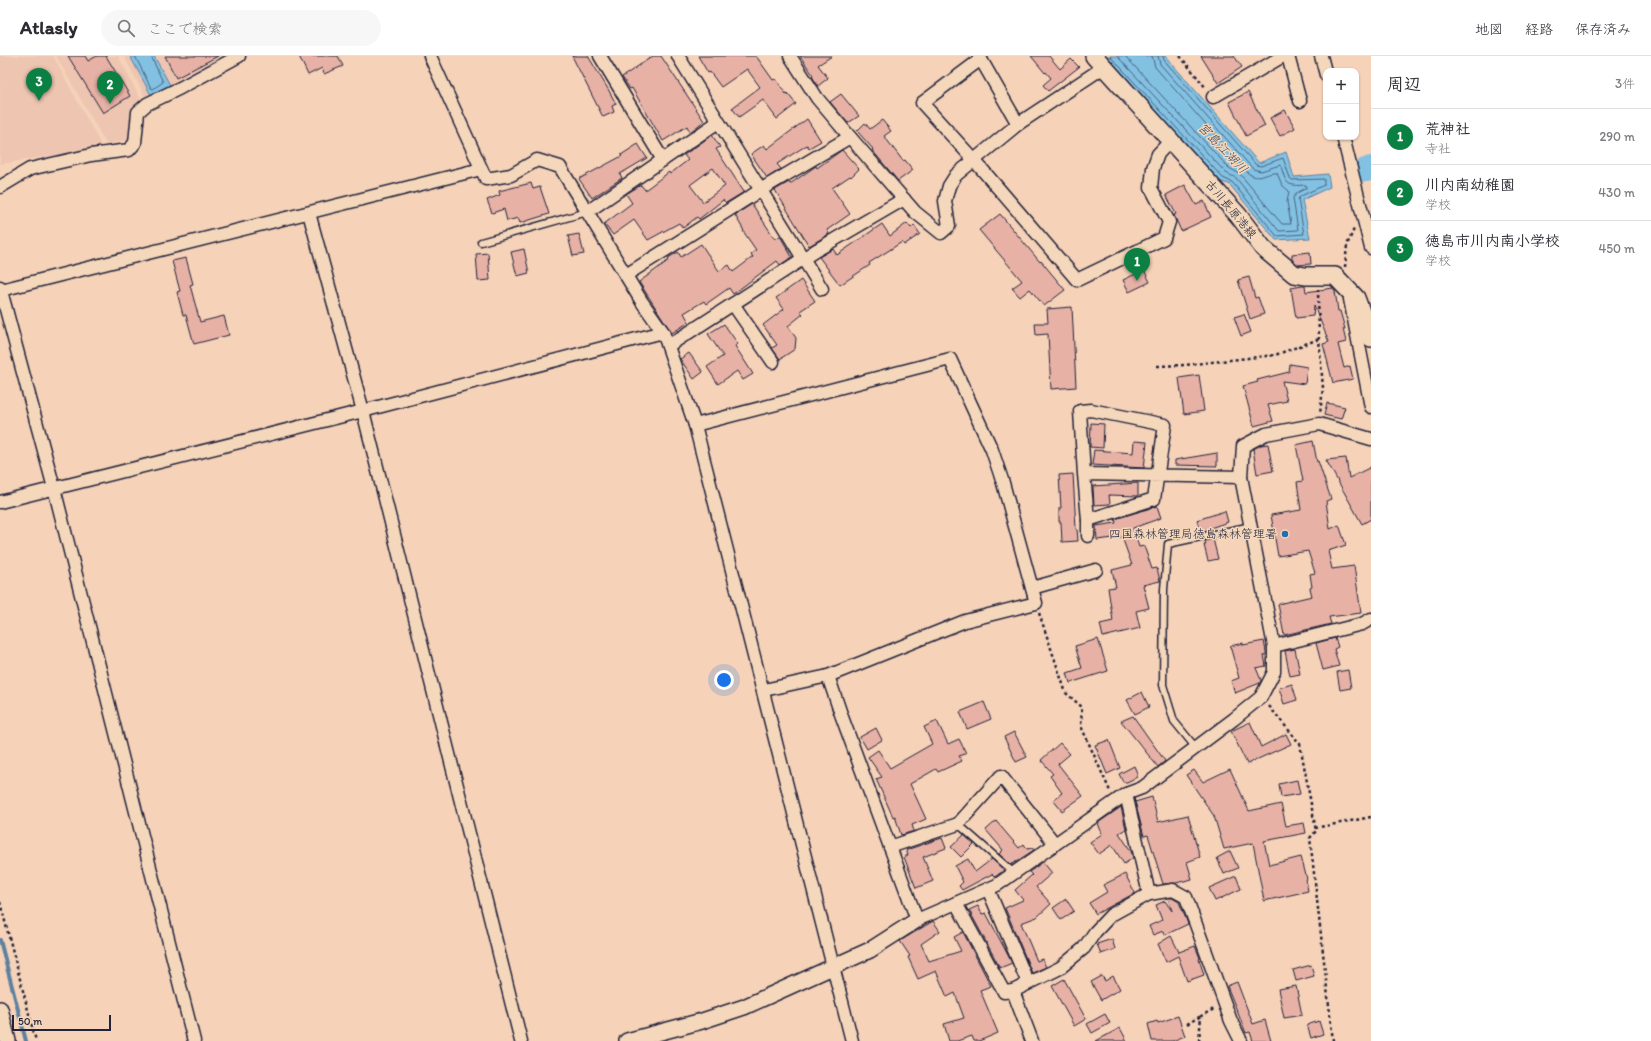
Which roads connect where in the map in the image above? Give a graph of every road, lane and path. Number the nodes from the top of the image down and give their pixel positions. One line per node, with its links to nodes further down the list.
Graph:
1 (238, 56): 23 (street)
2 (430, 56): 22 (street)
3 (600, 56): 20 (street)
4 (678, 56): 15 (street)
5 (790, 56): 17 (street)
6 (1180, 56): 13 (path)
7 (1282, 56): 13 (street)
8 (1288, 56): 14 (street)
9 (1321, 56): 12 (street)
10 (980, 57): 16 (street); 21 (street)
11 (1099, 61): 16 (street); 18 (main road, 古川長原港線)
12 (1324, 68)
13 (1214, 97)
14 (1300, 101)
15 (718, 122): 20 (street); 24 (street)
16 (1018, 124): 21 (street)
17 (850, 137): 24 (street); 25 (street)
18 (1171, 140): 21 (street); 33 (main road, 古川長原港線)
19 (1343, 140): 28 (street)
20 (663, 160): 26 (street)
21 (974, 160): 25 (street)
22 (481, 169): 26 (street); 27 (street)
23 (0, 187)
24 (761, 190): 31 (street); 32 (street)
25 (904, 199): 31 (street)
26 (587, 212): 29 (lane); 32 (street)
27 (309, 214): 35 (street); 45 (street)
28 (1363, 214): 30 (street); 34 (path)
29 (481, 242)
30 (1371, 248)
31 (804, 258): 36 (street); 37 (street)
32 (626, 276): 38 (street)
33 (1318, 276): 34 (main road, 古川長原港線); 40 (path)
34 (1348, 288): 39 (main road, 古川長原港線); 44 (street)
35 (0, 289): 52 (street)
36 (822, 289)
37 (733, 304): 41 (street); 42 (street)
38 (664, 332): 41 (street); 45 (street)
39 (1371, 338)
40 (1319, 339): 43 (path); 46 (path)
41 (668, 346): 47 (street)
42 (773, 362)
43 (1157, 366)
44 (1371, 407)
45 (363, 411): 52 (street); 90 (street)
46 (1318, 424): 48 (street); 51 (street)
47 (695, 425): 58 (street); 63 (street)
48 (1371, 440)
49 (1084, 474): 50 (street); 50 (street); 54 (street)
50 (1158, 476): 51 (street); 54 (street)
51 (1241, 477): 55 (street)
52 (54, 488): 53 (street); 89 (street)
53 (0, 502)
54 (1088, 520): 56 (street)
55 (1251, 526): 61 (street); 65 (lane)
56 (1088, 536)
57 (1096, 570): 58 (street)
58 (1032, 588): 59 (street)
59 (1036, 603): 62 (street); 67 (path)
60 (1371, 619): 61 (street)
61 (1274, 646): 64 (street)
62 (828, 676): 63 (street); 72 (street)
63 (764, 690): 79 (street)
64 (1260, 696): 65 (street); 70 (path)
65 (1196, 748): 66 (street)
66 (1126, 794): 67 (street); 75 (street)
67 (1115, 802): 71 (street)
68 (1371, 817): 70 (path)
69 (958, 824): 71 (street); 72 (street); 73 (lane)
70 (1315, 828): 96 (path)
71 (1056, 844): 73 (street)
72 (890, 848): 78 (street)
73 (1014, 873): 74 (street)
74 (988, 889): 77 (street); 80 (street)
75 (1149, 894): 80 (street); 82 (street)
76 (0, 902): 88 (path)
77 (956, 903): 78 (street); 81 (street)
78 (917, 920): 79 (street)
79 (833, 968): 86 (street); 92 (street)
80 (1028, 983): 81 (street)
81 (1013, 991): 93 (street)
82 (1225, 1003): 84 (path); 95 (street)
83 (0, 1009): 87 (street)
84 (1201, 1016): 85 (path); 94 (path)
85 (1187, 1024)
86 (650, 1038): 91 (street)
87 (8, 1041)
88 (36, 1041)
89 (194, 1041)
90 (521, 1041)
91 (627, 1041)
92 (852, 1041)
93 (1032, 1041)
94 (1199, 1041)
95 (1241, 1041)
96 (1333, 1041)

